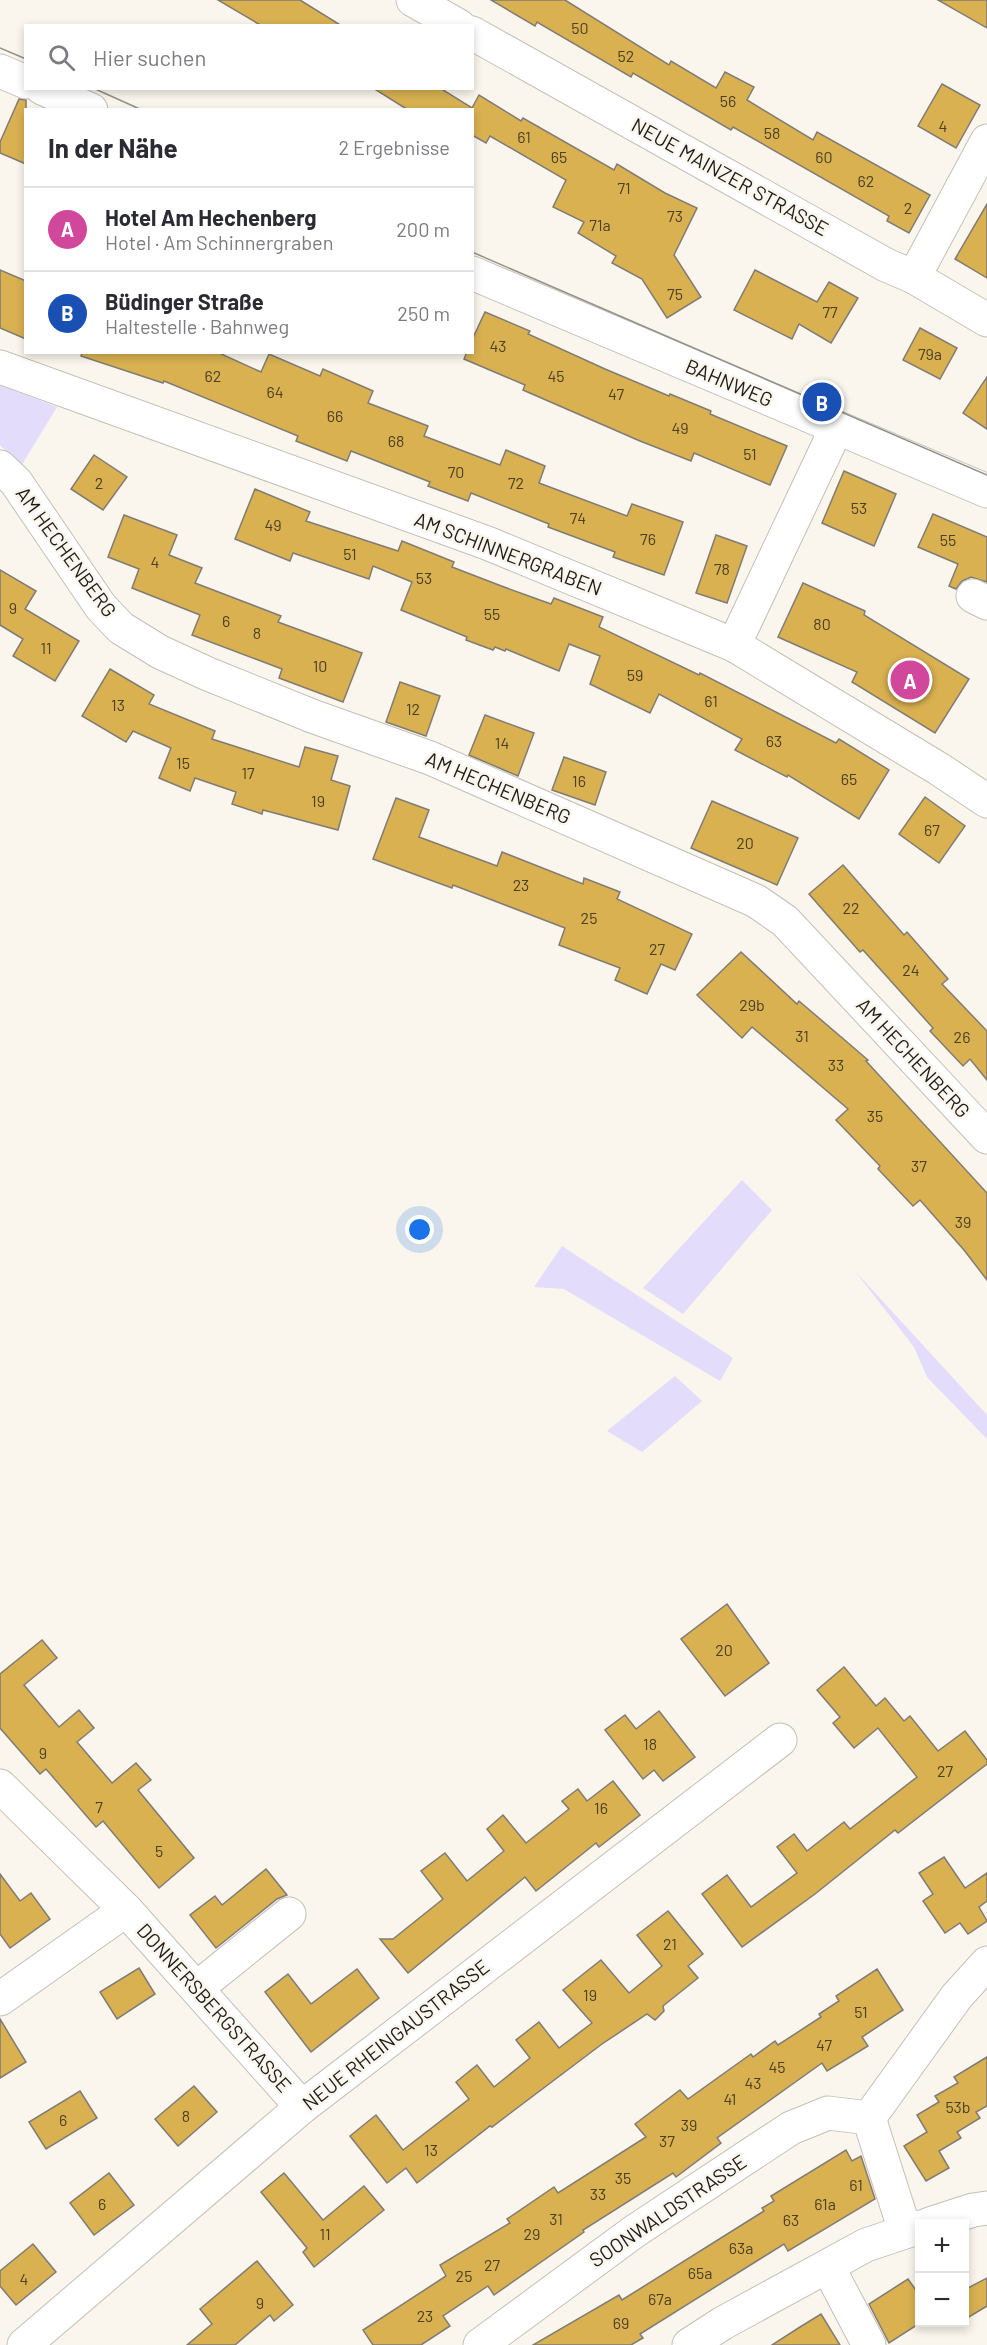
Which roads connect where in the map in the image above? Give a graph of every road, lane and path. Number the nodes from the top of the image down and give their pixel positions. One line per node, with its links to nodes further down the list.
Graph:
1 (413, 0): 2 (street)
2 (455, 24)
3 (474, 34): 10 (street, NEUE MAINZER STRASSE)
4 (0, 71): 5 (street)
5 (24, 81)
6 (46, 90): 7 (street)
7 (87, 108)
8 (987, 141): 10 (street)
9 (474, 274): 13 (street, BAHNWEG)
10 (914, 277): 11 (street, NEUE MAINZER STRASSE)
11 (987, 320)
12 (0, 367): 16 (street, AM SCHINNERGRABEN)
13 (836, 429): 15 (street, BAHNWEG); 16 (street)
14 (0, 467): 18 (street, AM HECHENBERG)
15 (987, 491)
16 (734, 645): 17 (street, AM SCHINNERGRABEN)
17 (987, 801)
18 (987, 1137)
19 (780, 1740): 26 (street, NEUE RHEINGAUSTRASSE)
20 (0, 1786): 21 (street, DONNERSBERGSTRASSE)
21 (126, 1910): 24 (street, DONNERSBERGSTRASSE); 25 (street, DONNERSBERGSTRASSE)
22 (289, 1914): 24 (street)
23 (987, 1963): 27 (street)
24 (197, 1988): 26 (street, DONNERSBERGSTRASSE)
25 (0, 1999)
26 (302, 2107): 33 (street, NEUE RHEINGAUSTRASSE)
27 (869, 2118): 30 (street); 34 (street, SOONWALDSTRASSE)
28 (987, 2208): 29 (street)
29 (944, 2219)
30 (915, 2220)
31 (915, 2228): 32 (street)
32 (828, 2266): 35 (street); 36 (street)
33 (24, 2345)
34 (480, 2345)
35 (689, 2345)
36 (869, 2345)

